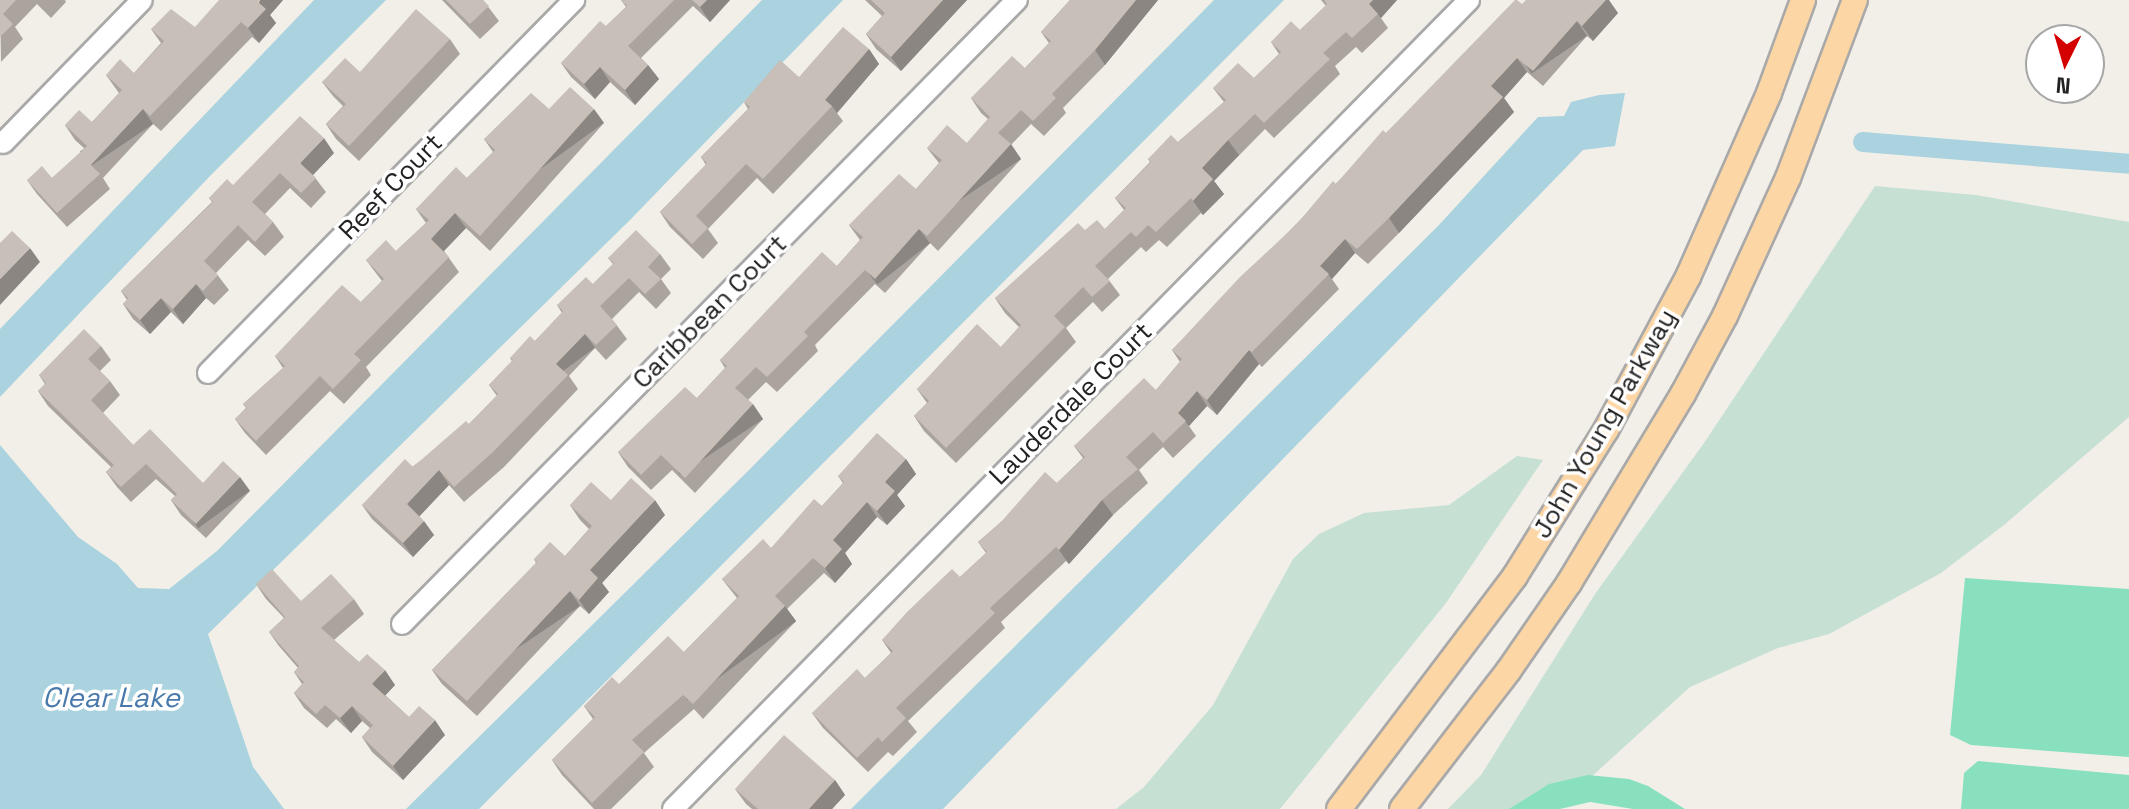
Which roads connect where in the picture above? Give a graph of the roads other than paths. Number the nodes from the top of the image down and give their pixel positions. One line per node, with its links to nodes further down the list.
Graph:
1 (142, 0): 7 (street)
2 (574, 0): 8 (street, Reef Court)
3 (1017, 0): 9 (street, Caribbean Court)
4 (1469, 0): 10 (street, Lauderdale Court)
5 (1803, 0): 11 (main road, John Young Parkway)
6 (1855, 0): 12 (main road, John Young Parkway)
7 (3, 143)
8 (208, 373)
9 (402, 624)
10 (673, 809)
11 (1339, 809)
12 (1402, 809)

